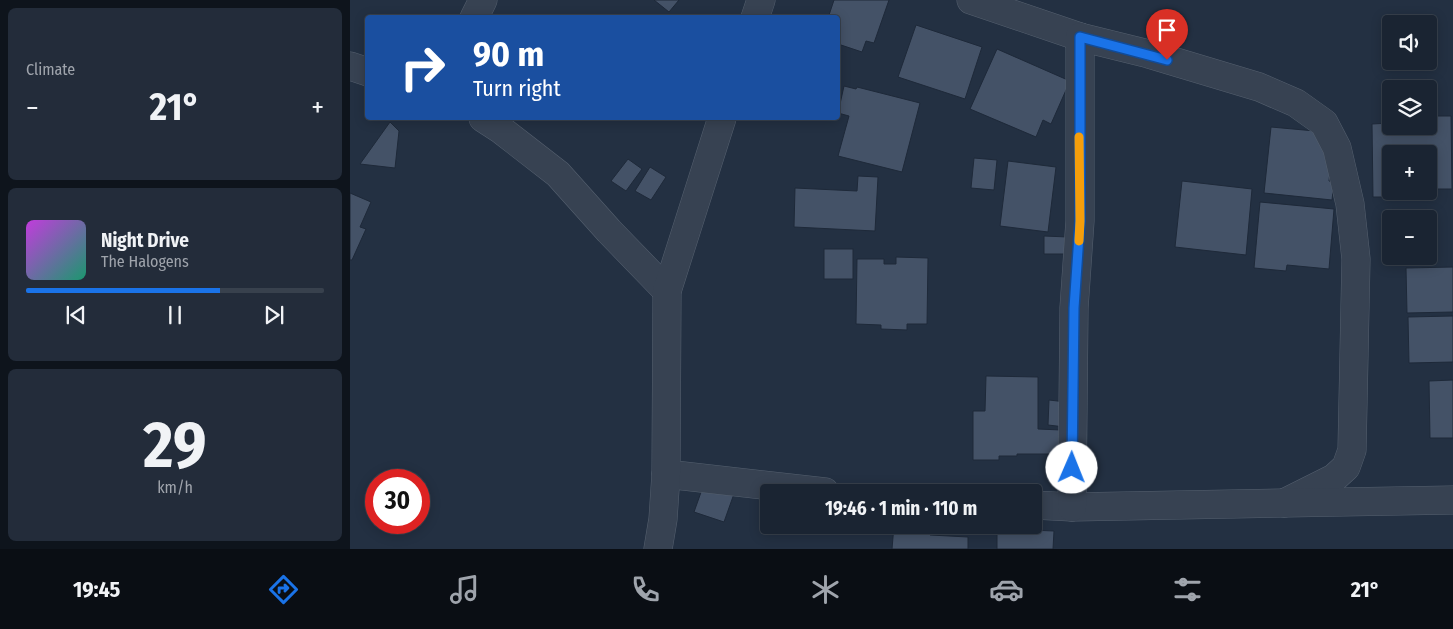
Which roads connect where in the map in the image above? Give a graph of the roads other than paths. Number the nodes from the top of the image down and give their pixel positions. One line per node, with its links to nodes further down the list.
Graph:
1 (483, 0): 4 (street)
2 (761, 0): 5 (street)
3 (971, 0): 6 (street)
4 (476, 15)
5 (756, 15)
6 (1080, 37): 15 (street); 17 (street)
7 (350, 66): 8 (street)
8 (365, 71)
9 (486, 120): 11 (street)
10 (721, 120): 11 (street)
11 (667, 291): 12 (street)
12 (666, 474): 13 (street); 18 (street)
13 (760, 485)
14 (1453, 500): 15 (street)
15 (1284, 503): 17 (street)
16 (1042, 505): 17 (street)
17 (1072, 507)
18 (658, 549)

